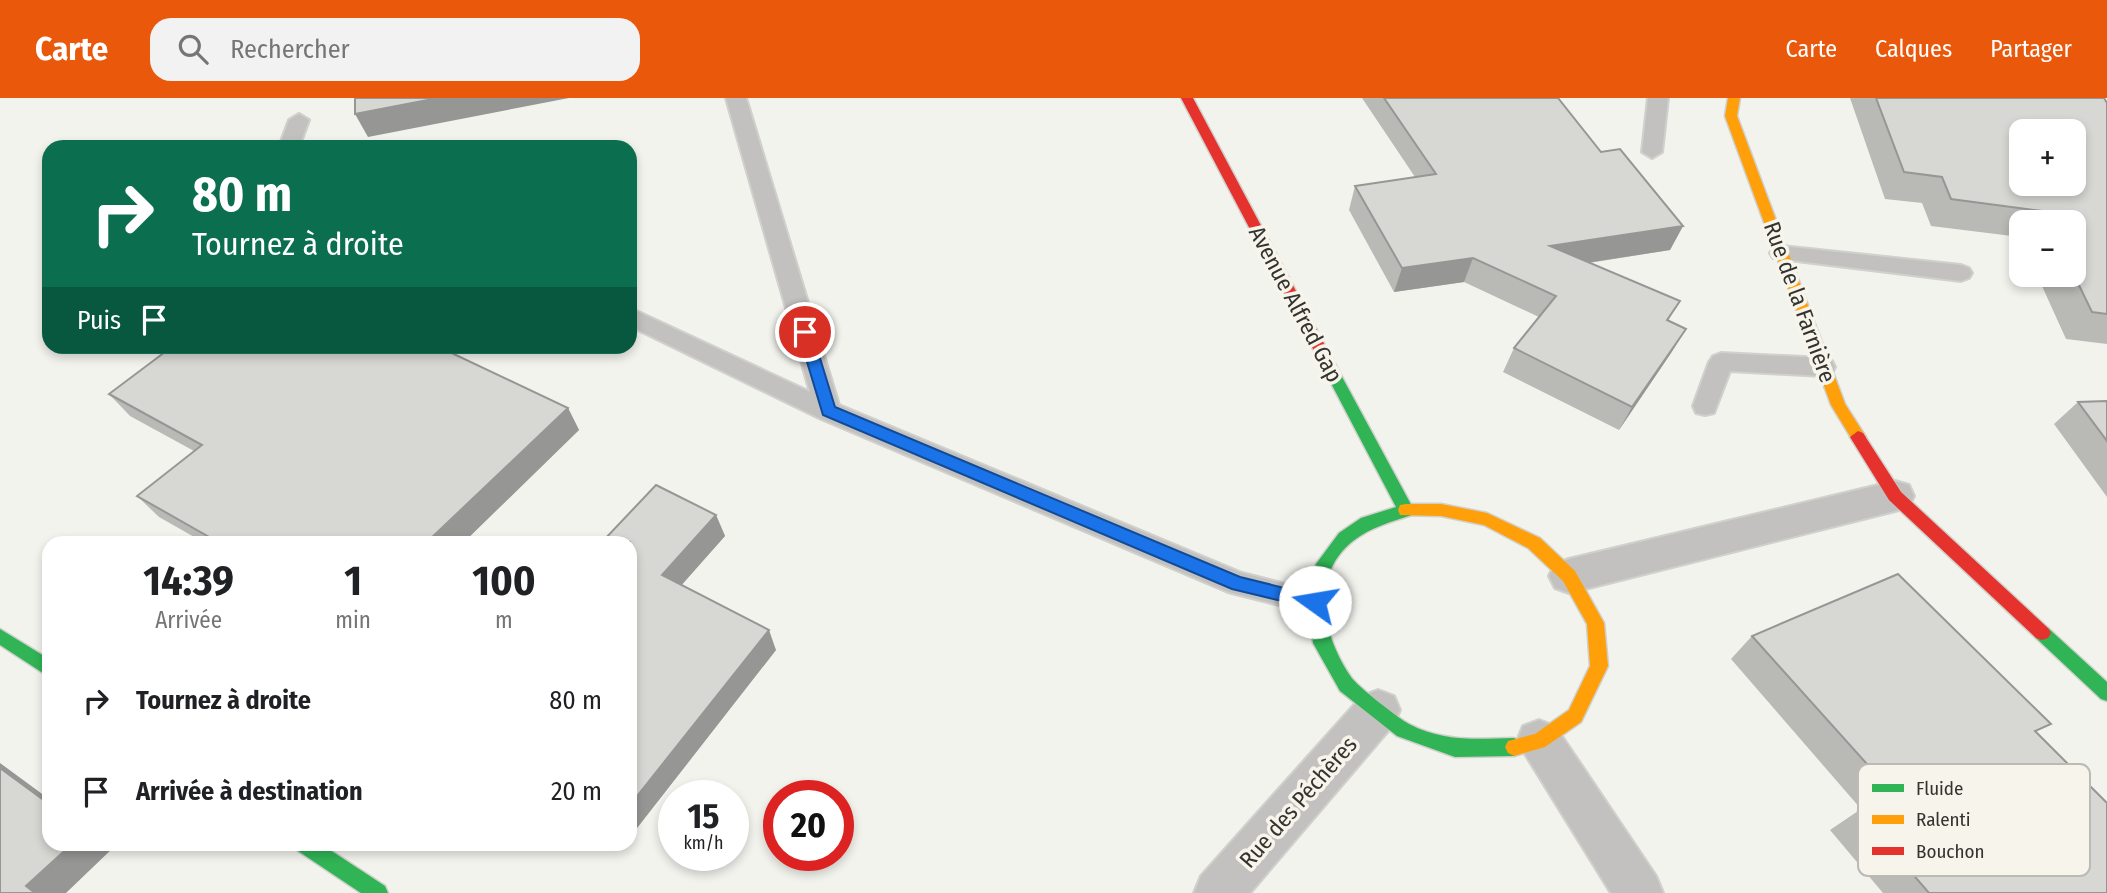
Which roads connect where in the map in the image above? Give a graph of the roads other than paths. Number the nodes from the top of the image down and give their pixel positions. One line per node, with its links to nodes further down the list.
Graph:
1 (736, 98): 13 (lane)
2 (1187, 98): 15 (street, Avenue Alfred Gap)
3 (1658, 98): 7 (lane)
4 (1734, 98): 8 (street, Rue de la Farnière)
5 (299, 120): 6 (lane)
6 (292, 140)
7 (1652, 152)
8 (1781, 253): 9 (lane); 11 (street, Rue de la Farnière)
9 (1961, 273)
10 (637, 319): 13 (lane)
11 (1823, 367): 12 (lane); 14 (street, Rue de la Farnière)
12 (1705, 406)
13 (828, 411): 17 (lane)
14 (1895, 496): 16 (street); 20 (street, Rue de la Farnière)
15 (1406, 510): 16 (street); 17 (street)
16 (1569, 576): 22 (street)
17 (1315, 602): 21 (street)
18 (0, 636): 19 (street)
19 (42, 664)
20 (2107, 693)
21 (1378, 710): 22 (street); 25 (street, Rue des Péchères)
22 (1539, 741): 26 (street)
23 (315, 851): 24 (street)
24 (378, 893)
25 (1219, 893)
26 (1639, 893)

